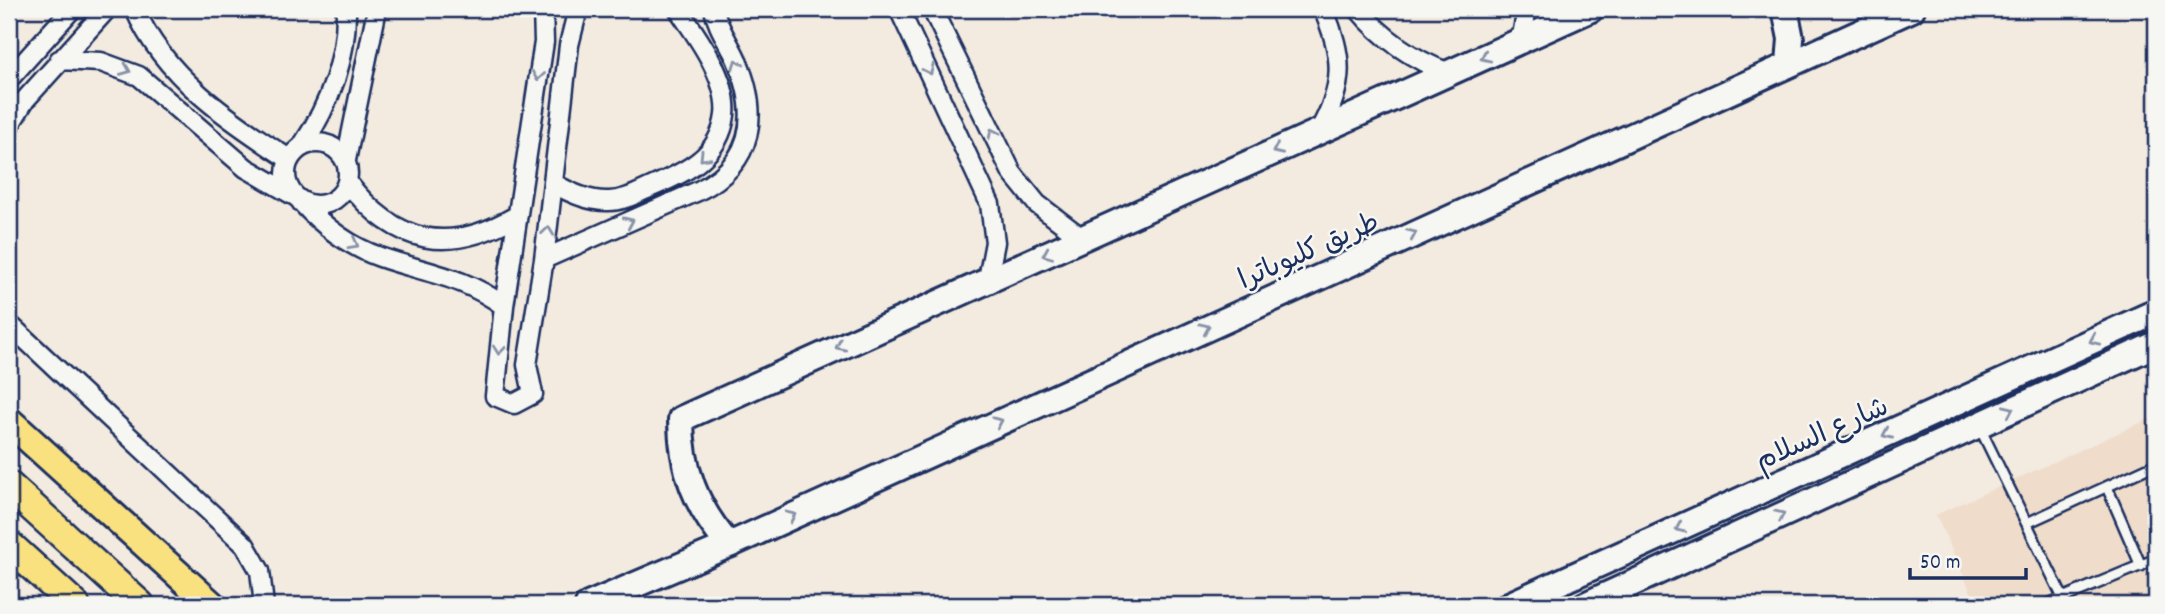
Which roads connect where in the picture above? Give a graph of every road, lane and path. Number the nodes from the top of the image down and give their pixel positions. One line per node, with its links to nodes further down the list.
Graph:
1 (72, 9): 24 (street)
2 (107, 9): 21 (street)
3 (135, 9): 28 (street)
4 (346, 9): 27 (street)
5 (377, 9): 29 (street)
6 (543, 9): 19 (street)
7 (578, 9): 20 (street)
8 (678, 9): 32 (street, one-way to 32)
9 (714, 9): 38 (street, one-way to 9)
10 (899, 9): 33 (street, one-way to 33)
11 (932, 9): 30 (street, one-way to 11)
12 (1323, 9): 26 (street)
13 (1358, 9): 23 (street)
14 (1527, 9): 18 (street)
15 (1591, 9): 18 (main road)
16 (1785, 9): 22 (main road)
17 (1897, 11): 22 (main road, طريق كليوباترا)
18 (1521, 41): 23 (main road, one-way to 23)
19 (544, 42): 20 (street); 35 (street, one-way to 35)
20 (569, 45): 32 (street)
21 (59, 60): 25 (street); 34 (street, one-way to 34)
22 (1788, 63): 52 (main road, طريق كليوباترا, one-way to 22)
23 (1449, 73): 26 (main road)
24 (9, 79)
25 (9, 126)
26 (1319, 131): 37 (main road, one-way to 37)
27 (302, 146): 28 (street); 29 (street)
28 (289, 159): 34 (street)
29 (346, 160): 31 (street)
30 (1012, 173): 33 (street); 37 (street)
31 (348, 183): 34 (street); 36 (street)
32 (553, 183): 38 (street, one-way to 32)
33 (984, 186): 40 (street)
34 (297, 199): 39 (street, one-way to 39)
35 (516, 216): 36 (street); 41 (street)
36 (417, 236): 39 (street)
37 (1083, 239): 40 (main road, one-way to 40)
38 (544, 259): 41 (street, one-way to 38)
39 (409, 265): 41 (street)
40 (988, 279): 52 (main road, one-way to 52)
41 (504, 306)
42 (2156, 312): 56 (main road, شارع السلام, one-way to 56)
43 (9, 324): 60 (street)
44 (2156, 344): 46 (main road, شارع السلام, one-way to 44)
45 (9, 421): 59 (main road)
46 (1978, 424): 50 (lane); 63 (main road, شارع السلام, one-way to 46)
47 (2156, 464): 49 (lane)
48 (9, 486): 58 (highway)
49 (2107, 487): 50 (lane); 54 (lane)
50 (2026, 523): 55 (lane)
51 (9, 545): 57 (highway)
52 (729, 545): 61 (main road, طريق كليوباترا)
53 (2156, 559): 54 (lane)
54 (2141, 566): 55 (lane)
55 (2063, 598): 64 (lane)
56 (1543, 599): 62 (main road, شارع السلام)
57 (75, 605)
58 (139, 605)
59 (212, 605)
60 (264, 605)
61 (588, 605)
62 (1509, 605)
63 (1585, 605)
64 (2046, 605)

